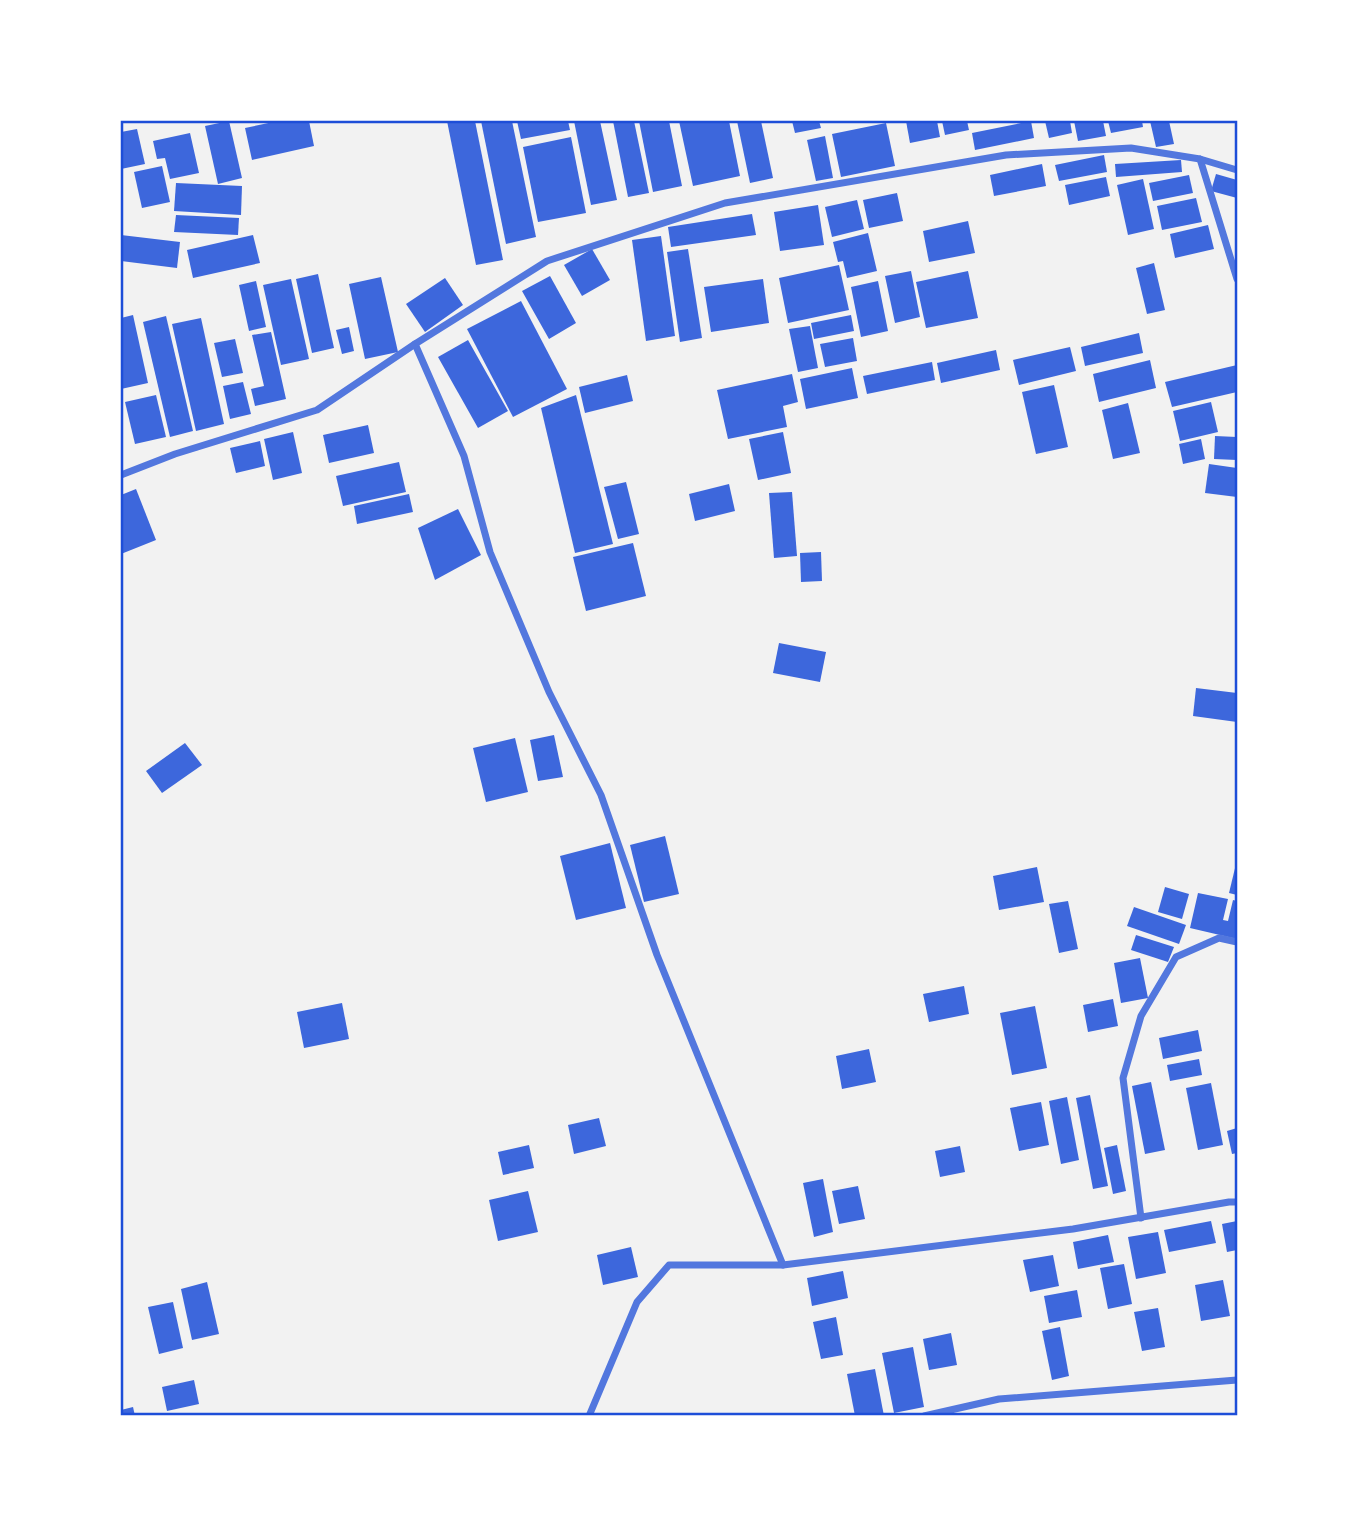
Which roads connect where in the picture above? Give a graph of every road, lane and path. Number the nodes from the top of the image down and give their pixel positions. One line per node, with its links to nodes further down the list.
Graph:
1 (1200, 159): 2 (street); 3 (street); 4 (street)
2 (1237, 170)
3 (1237, 279)
4 (415, 344): 5 (street); 9 (street)
5 (121, 475)
6 (1237, 942): 8 (street)
7 (1237, 1202): 8 (street)
8 (1141, 1218): 9 (street)
9 (783, 1265): 11 (street)
10 (1237, 1380): 12 (street)
11 (589, 1416)
12 (924, 1416)

